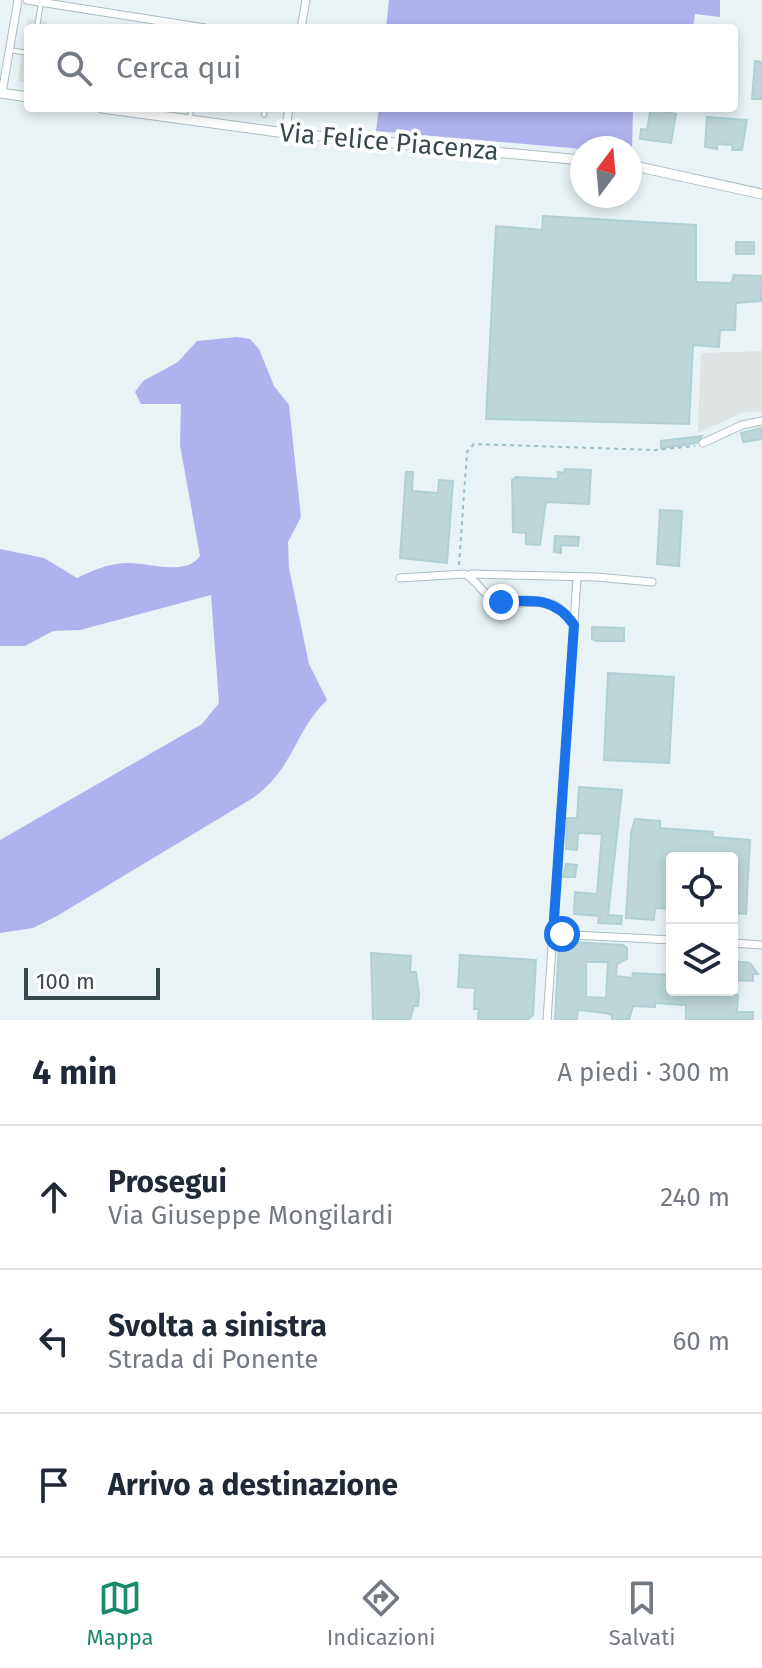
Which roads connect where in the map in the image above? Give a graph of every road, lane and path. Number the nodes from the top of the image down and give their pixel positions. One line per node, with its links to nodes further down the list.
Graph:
1 (18, 0): 8 (street)
2 (27, 0): 4 (street)
3 (306, 0): 7 (street)
4 (41, 2): 5 (lane); 6 (street)
5 (38, 24)
6 (180, 24)
7 (302, 24)
8 (9, 50): 9 (lane); 10 (street)
9 (24, 52)
10 (1, 93): 11 (street)
11 (24, 96)
12 (129, 112): 17 (street, Via Felice Piacenza)
13 (190, 112): 17 (lane)
14 (264, 112): 16 (lane)
15 (288, 112): 18 (street)
16 (264, 115)
17 (189, 121): 18 (street, Via Felice Piacenza)
18 (285, 133): 19 (street, Via Felice Piacenza)
19 (570, 159)
20 (642, 168): 21 (street)
21 (762, 194)
22 (762, 421): 23 (street)
23 (703, 443): 24 (path)
24 (461, 574): 25 (street); 26 (street); 28 (street)
25 (400, 578)
26 (577, 578): 27 (street); 28 (street)
27 (652, 582)
28 (574, 625): 29 (street)
29 (553, 934): 30 (street); 33 (street)
30 (666, 940)
31 (738, 943): 32 (street)
32 (762, 945)
33 (547, 1020)

